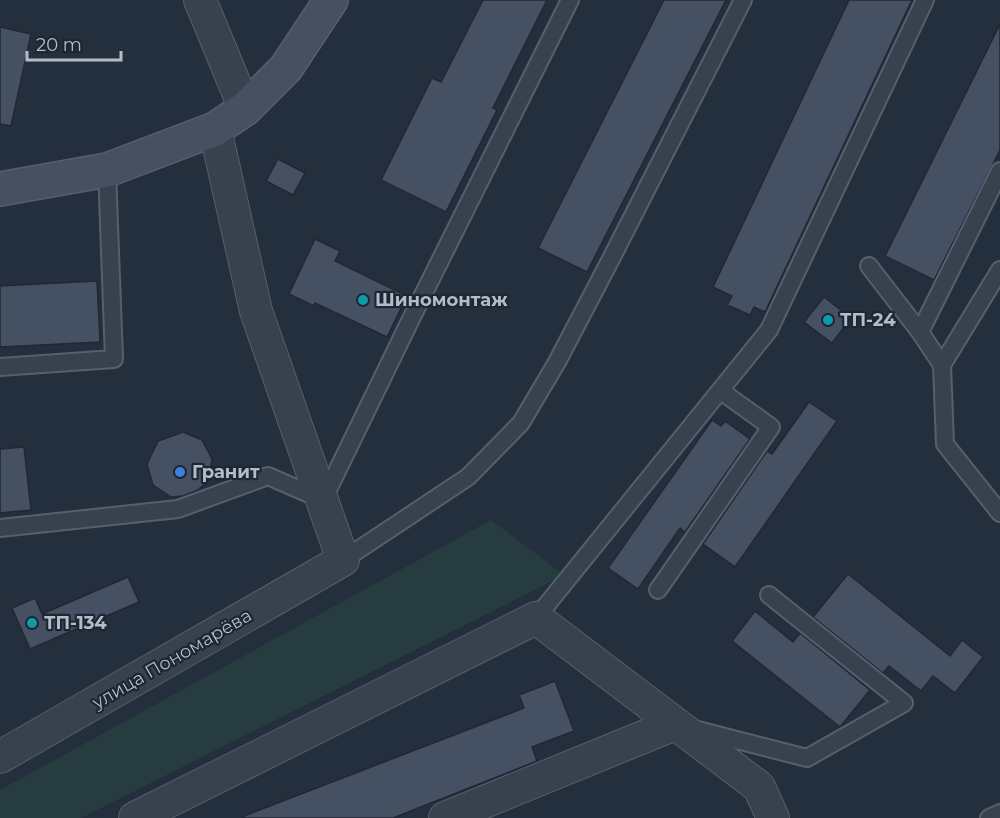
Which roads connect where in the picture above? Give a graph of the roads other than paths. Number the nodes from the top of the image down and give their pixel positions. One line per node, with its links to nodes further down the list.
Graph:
1 (201, 0): 6 (street)
2 (331, 0): 6 (main road)
3 (570, 0): 17 (lane)
4 (743, 0): 20 (lane)
5 (926, 0): 16 (lane)
6 (245, 109): 7 (main road)
7 (215, 129): 8 (main road); 17 (street)
8 (107, 170): 10 (main road); 15 (lane)
9 (1000, 171): 13 (lane)
10 (0, 189)
11 (868, 266): 13 (lane)
12 (1000, 270): 14 (lane)
13 (920, 332): 14 (lane)
14 (942, 364): 18 (lane)
15 (0, 367)
16 (720, 391): 21 (lane); 23 (lane)
17 (323, 500): 19 (lane); 20 (street)
18 (1000, 513)
19 (0, 528)
20 (343, 560): 25 (street, улица Пономарёва)
21 (658, 590)
22 (769, 595): 24 (lane)
23 (536, 618): 24 (street); 27 (street)
24 (675, 724): 28 (street); 29 (street)
25 (0, 757)
26 (1000, 813): 30 (lane)
27 (135, 818)
28 (445, 818)
29 (773, 818)
30 (989, 818)

